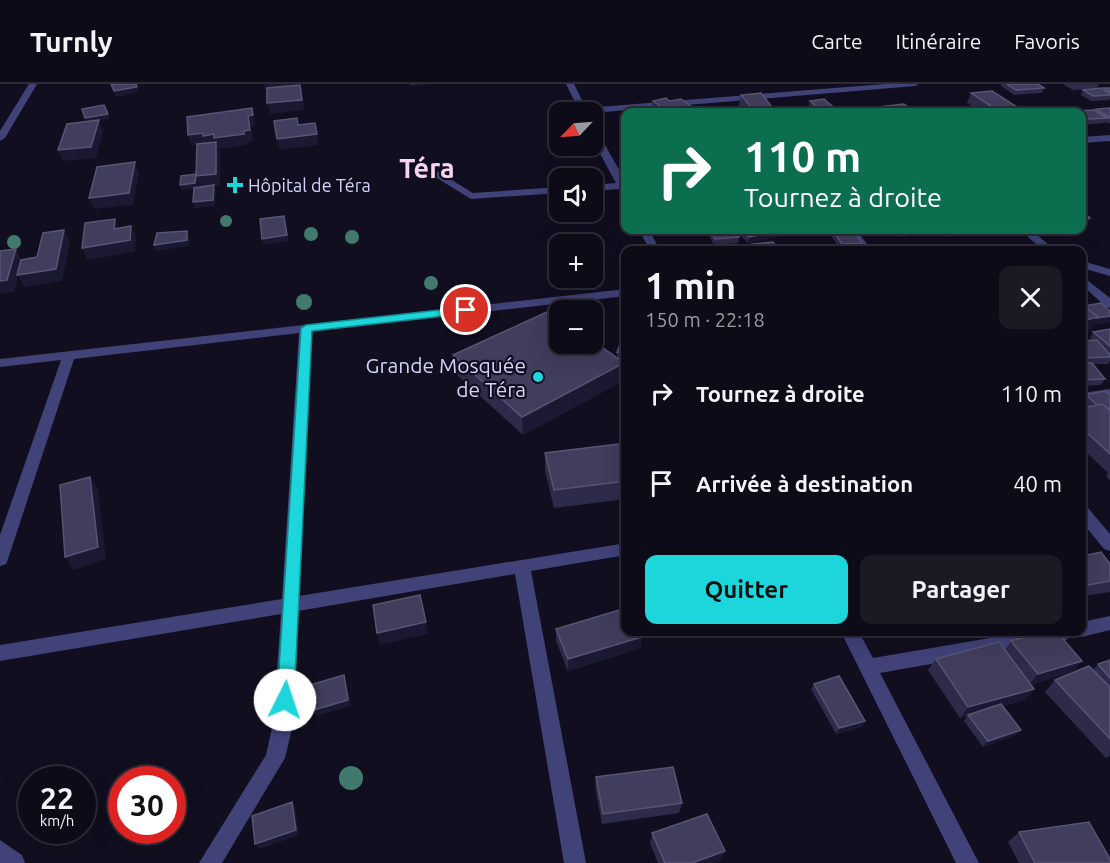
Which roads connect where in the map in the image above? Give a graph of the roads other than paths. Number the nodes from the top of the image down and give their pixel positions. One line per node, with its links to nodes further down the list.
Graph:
1 (33, 84): 10 (street)
2 (570, 84): 5 (street)
3 (915, 84): 4 (street)
4 (713, 100): 6 (street); 7 (street)
5 (579, 102)
6 (627, 108)
7 (724, 108)
8 (621, 109): 9 (street)
9 (603, 110)
10 (2, 133)
11 (1110, 138): 12 (street)
12 (1086, 140)
13 (603, 149): 15 (street)
14 (427, 168): 18 (street)
15 (621, 182)
16 (603, 188): 17 (street)
17 (621, 188)
18 (549, 191)
19 (854, 234): 21 (street)
20 (1030, 234): 22 (street)
21 (864, 246)
22 (1044, 246)
23 (1086, 265): 24 (street)
24 (1110, 273)
25 (1086, 283): 27 (street)
26 (621, 293): 28 (street)
27 (1110, 304)
28 (306, 328): 29 (street); 38 (street)
29 (69, 355): 30 (street); 36 (street)
30 (0, 363)
31 (1110, 393): 32 (street)
32 (1086, 396)
33 (1086, 517): 34 (street)
34 (1110, 545)
35 (621, 550): 37 (street)
36 (0, 559)
37 (522, 567): 38 (street); 48 (street)
38 (292, 605): 43 (street); 47 (street)
39 (1110, 623): 40 (street)
40 (1086, 627)
41 (852, 636): 44 (street)
42 (1043, 636): 44 (street)
43 (0, 653)
44 (868, 668): 49 (street)
45 (0, 851): 46 (street)
46 (14, 863)
47 (210, 863)
48 (575, 863)
49 (968, 863)

